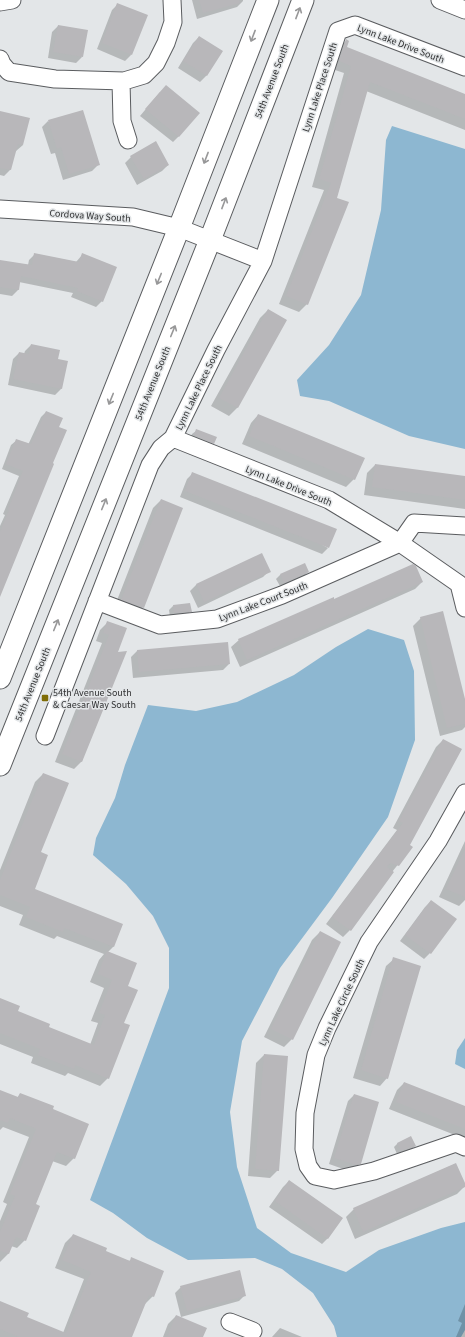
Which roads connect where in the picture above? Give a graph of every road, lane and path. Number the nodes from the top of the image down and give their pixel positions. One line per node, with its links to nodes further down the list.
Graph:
1 (12, 0): 6 (street)
2 (172, 0): 11 (street)
3 (268, 0): 14 (main road, one-way to 14)
4 (303, 0): 15 (main road, 54th Avenue South, one-way to 4)
5 (440, 0): 7 (street)
6 (0, 2)
7 (465, 10)
8 (338, 31): 10 (street, Lynn Lake Drive South); 16 (street, Lynn Lake Place South)
9 (0, 59): 11 (street)
10 (465, 67)
11 (121, 81): 12 (street)
12 (128, 140)
13 (0, 209): 14 (street, Cordova Way South)
14 (179, 228): 15 (street); 22 (main road, one-way to 22)
15 (210, 240): 16 (street); 24 (main road, 54th Avenue South, one-way to 15)
16 (263, 261): 17 (street, Lynn Lake Place South)
17 (173, 438): 19 (street, Lynn Lake Drive South); 20 (street, Lynn Lake Place South)
18 (465, 526): 19 (street)
19 (400, 543): 20 (street, Lynn Lake Court South); 21 (street, Lynn Lake Drive South)
20 (97, 601): 23 (street, Lynn Lake Place South)
21 (465, 608)
22 (0, 678)
23 (45, 736)
24 (0, 765)
25 (465, 793): 26 (street, Lynn Lake Circle South)
26 (465, 1147)
27 (230, 1322): 28 (street)
28 (253, 1331)

